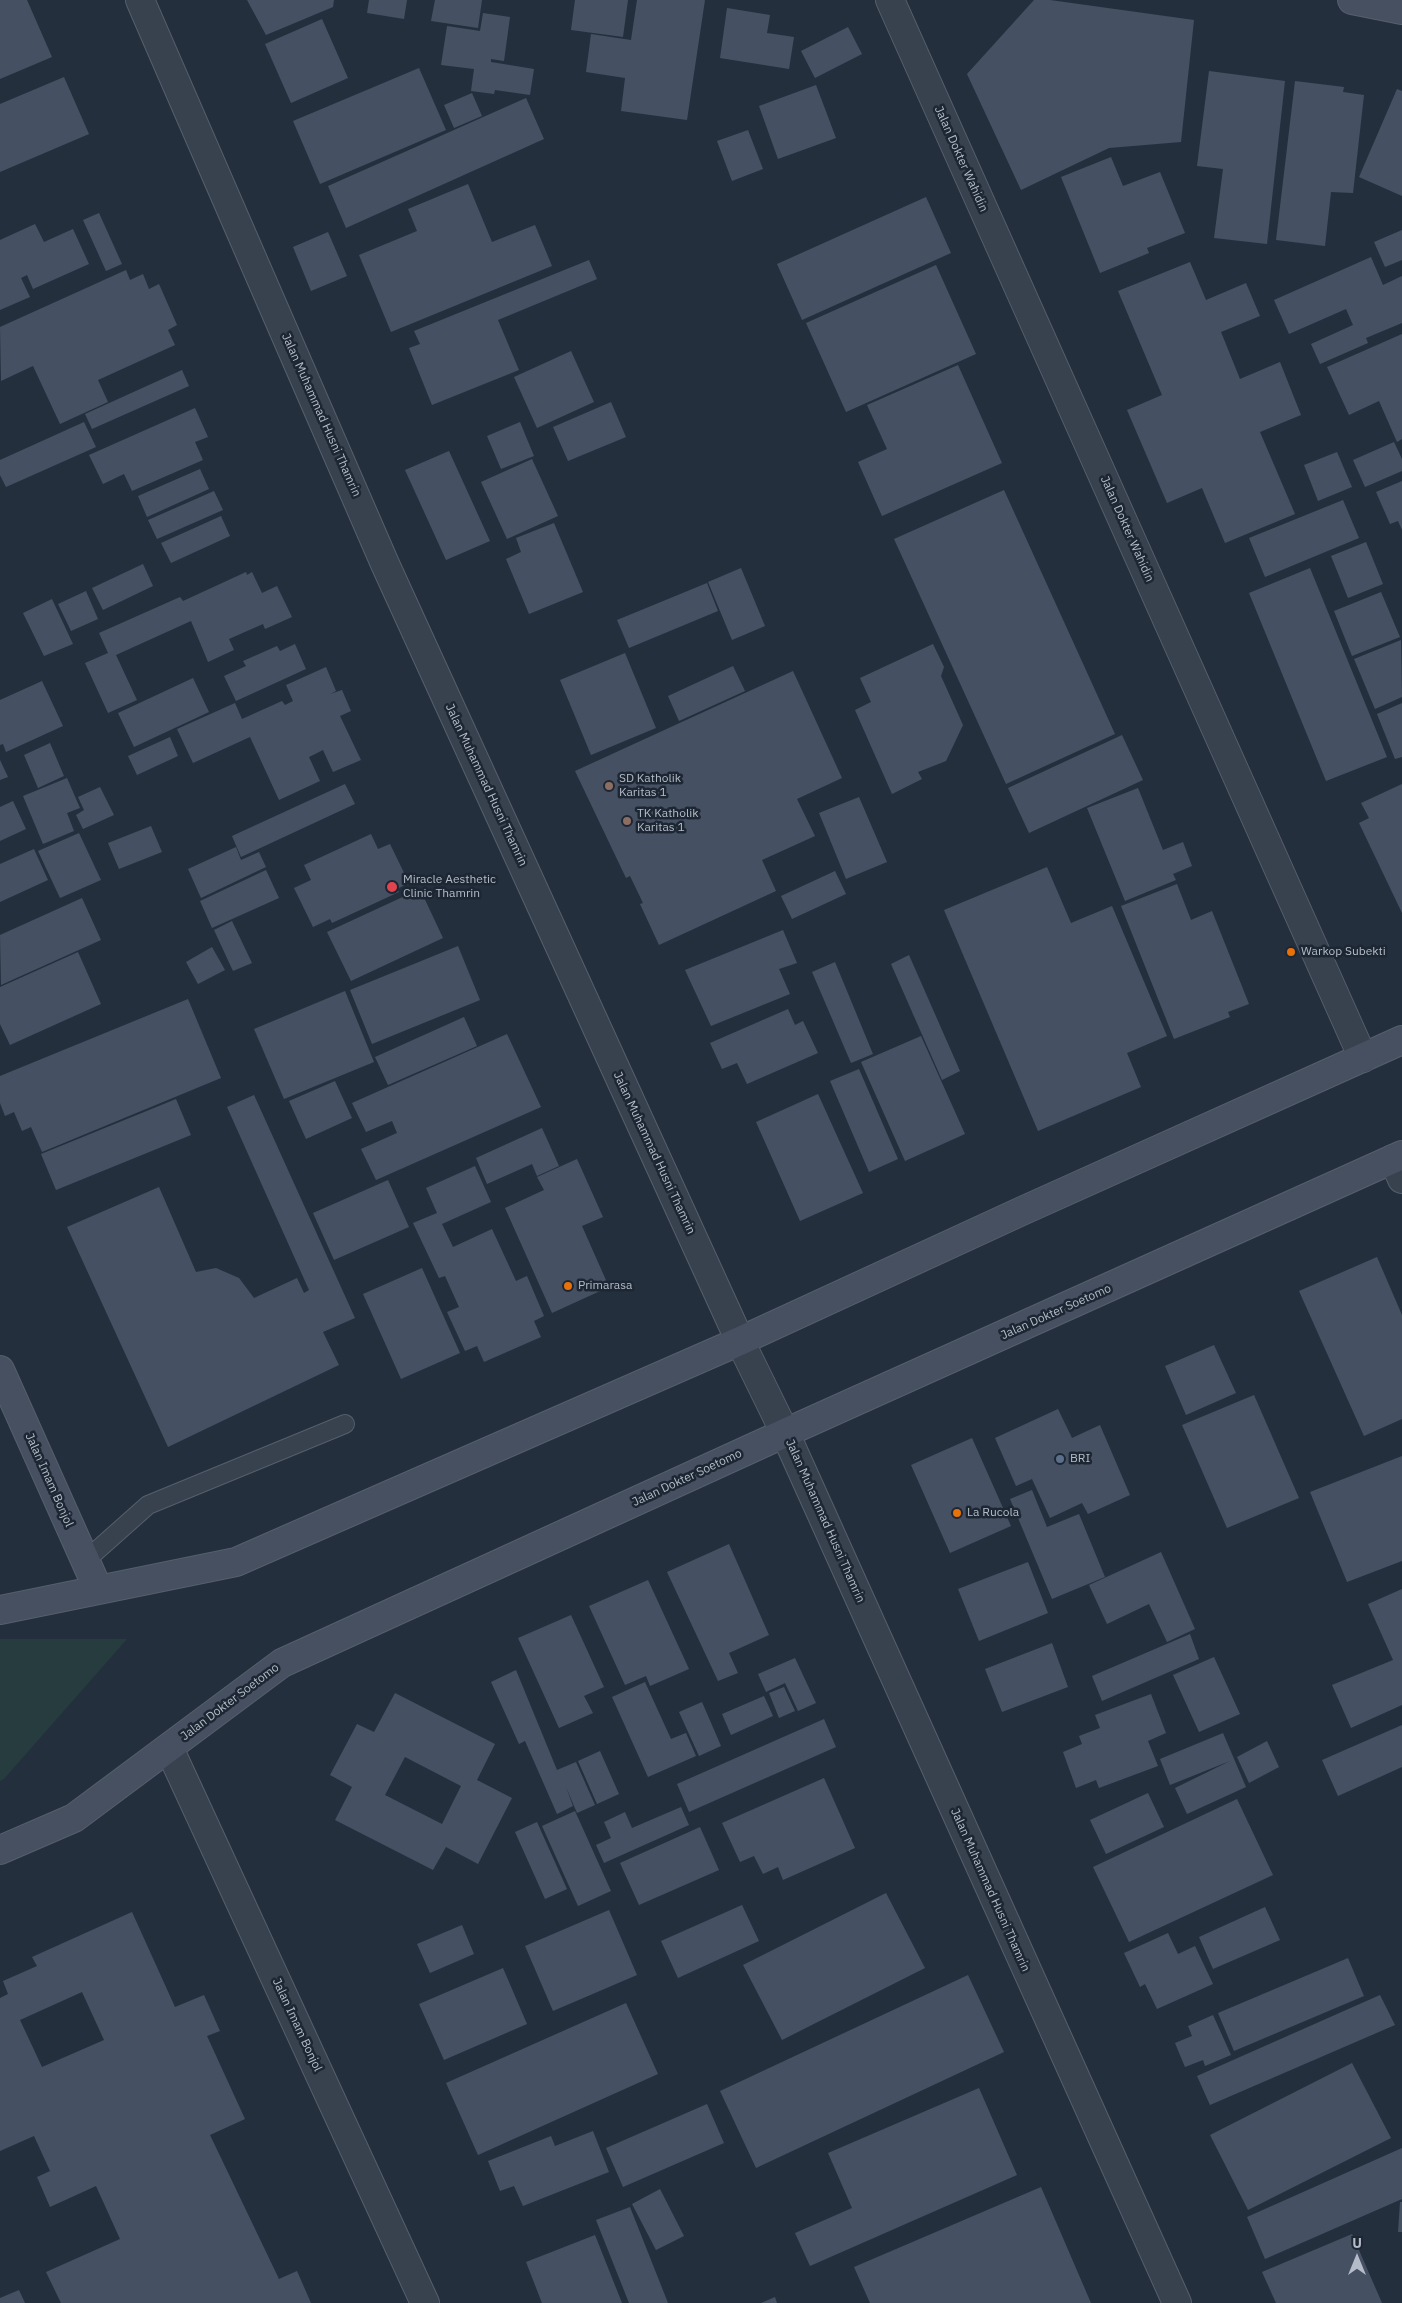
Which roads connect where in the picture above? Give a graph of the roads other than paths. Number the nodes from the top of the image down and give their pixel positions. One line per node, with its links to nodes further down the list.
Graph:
1 (140, 0): 8 (street, Jalan Muhammad Husni Thamrin)
2 (890, 0): 6 (street, Jalan Dokter Wahidin)
3 (1352, 0): 4 (main road)
4 (1402, 10)
5 (1402, 1040): 6 (main road)
6 (1363, 1058): 8 (main road)
7 (1399, 1164): 11 (main road, Jalan Dokter Soetomo)
8 (740, 1341): 11 (street, Jalan Muhammad Husni Thamrin); 13 (main road)
9 (0, 1370): 12 (main road, Jalan Imam Bonjol)
10 (345, 1424): 12 (lane)
11 (785, 1433): 15 (main road, Jalan Dokter Soetomo); 18 (street, Jalan Muhammad Husni Thamrin)
12 (85, 1561): 13 (main road, Jalan Imam Bonjol)
13 (98, 1589): 14 (main road)
14 (0, 1610)
15 (169, 1748): 16 (main road, Jalan Dokter Soetomo); 17 (street, Jalan Imam Bonjol)
16 (0, 1850)
17 (425, 2303)
18 (1177, 2303)

